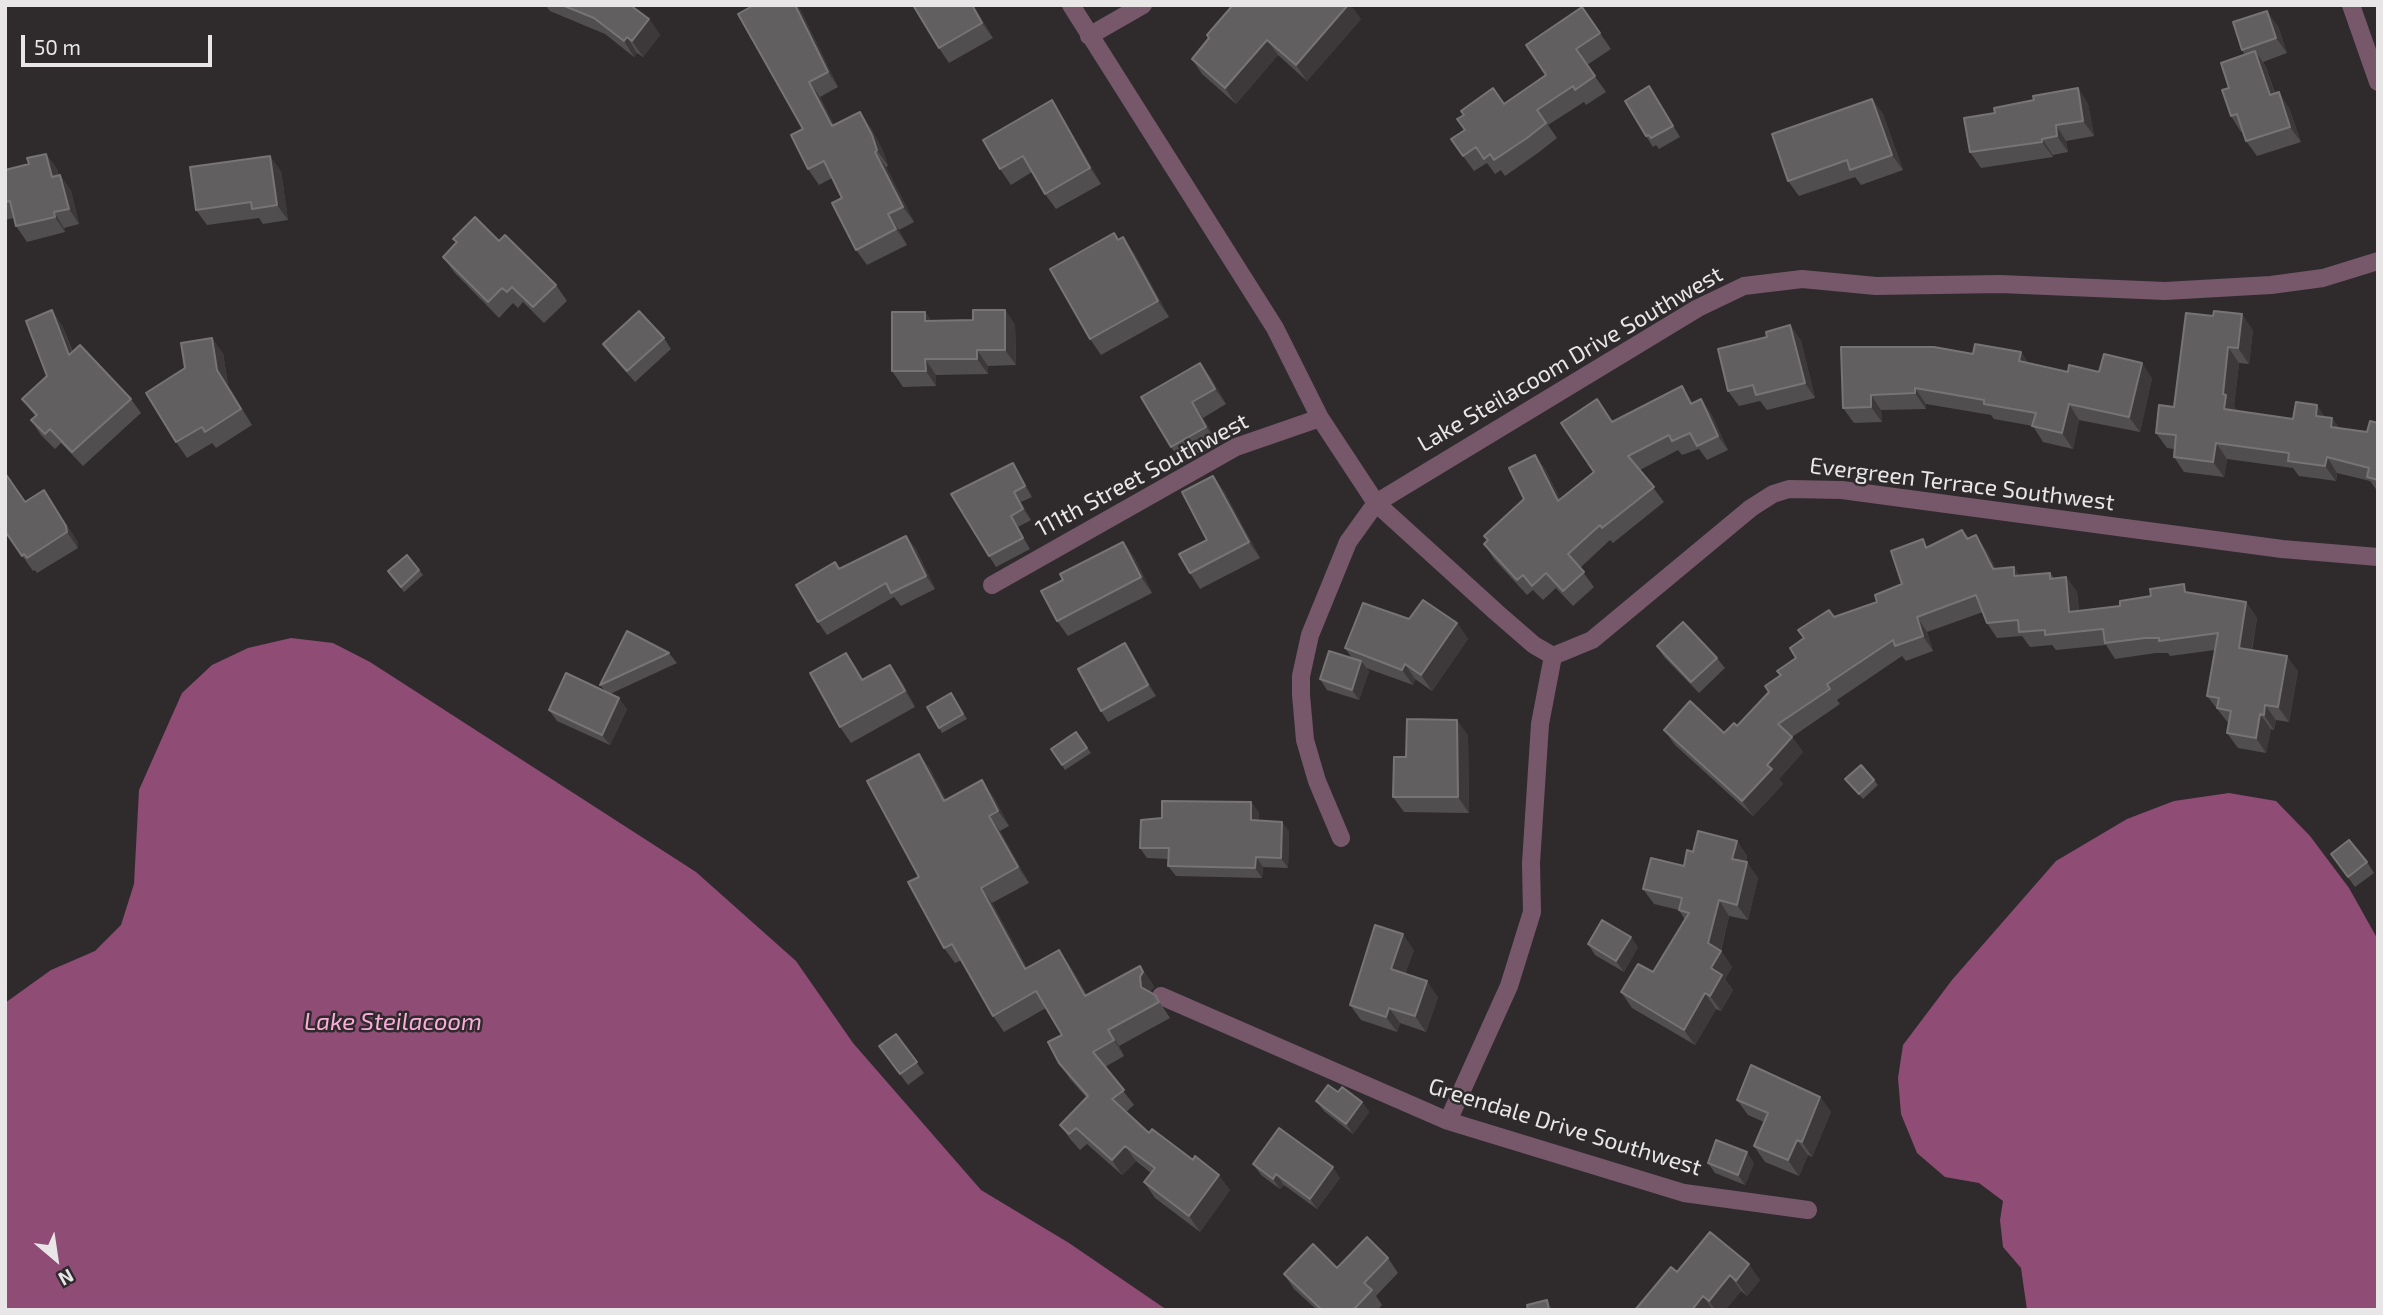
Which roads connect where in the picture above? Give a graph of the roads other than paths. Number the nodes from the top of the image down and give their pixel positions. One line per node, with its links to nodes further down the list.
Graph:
1 (1070, 5): 4 (street)
2 (1143, 5): 4 (street)
3 (2351, 5): 5 (street)
4 (1088, 36): 7 (street)
5 (2378, 82)
6 (2378, 261): 8 (street, Lake Steilacoom Drive Southwest)
7 (1320, 418): 8 (street); 10 (street, 111th Street Southwest)
8 (1376, 503): 11 (street); 12 (street)
9 (2378, 557): 11 (street, Evergreen Terrace Southwest)
10 (992, 584)
11 (1553, 656): 14 (street)
12 (1341, 838)
13 (1161, 996): 14 (street, Greendale Drive Southwest)
14 (1448, 1121): 15 (street, Greendale Drive Southwest)
15 (1808, 1210)

